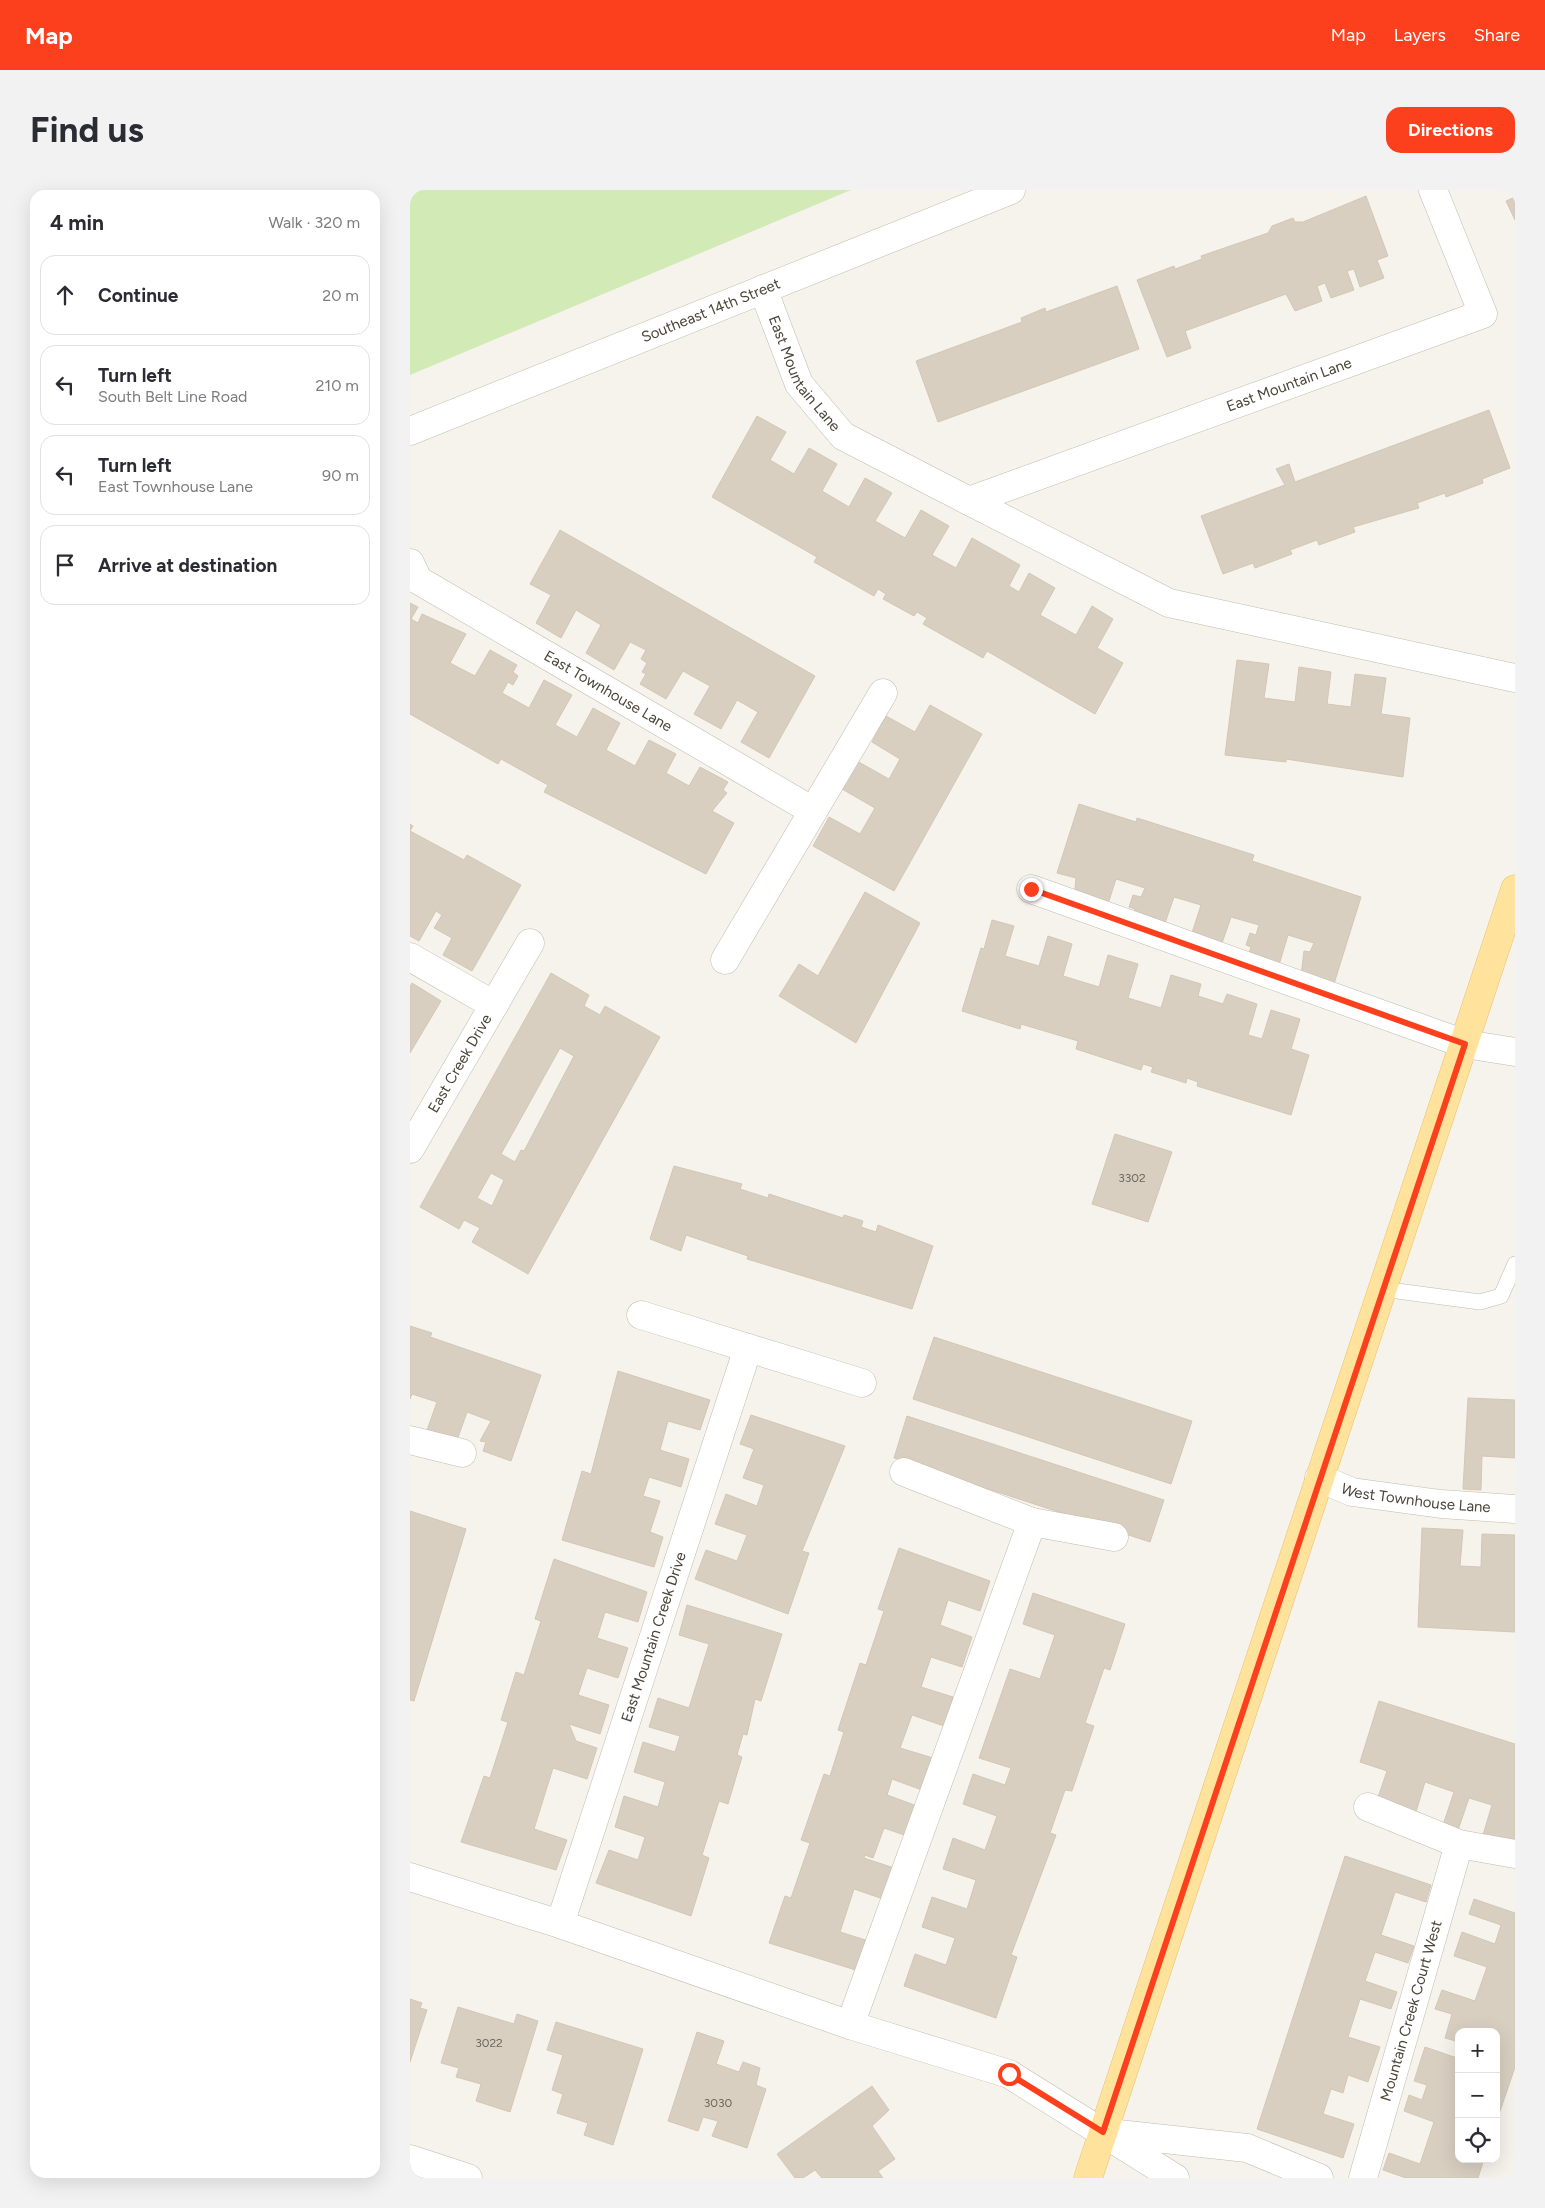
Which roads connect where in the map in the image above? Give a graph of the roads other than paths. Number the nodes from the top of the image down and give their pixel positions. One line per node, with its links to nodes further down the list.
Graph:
1 (1010, 190): 3 (street, Southeast 14th Street)
2 (1434, 190): 5 (street, East Mountain Lane)
3 (763, 288): 4 (street, Southeast 14th Street); 5 (street, East Mountain Lane)
4 (410, 431)
5 (969, 501): 7 (street, East Mountain Lane)
6 (410, 563): 9 (street, East Townhouse Lane)
7 (1515, 678)
8 (883, 693): 9 (street)
9 (813, 811): 14 (street)
10 (1031, 889): 16 (street)
11 (1515, 889): 16 (main road)
12 (530, 944): 15 (street, East Creek Drive)
13 (410, 957): 15 (street, East Creek Drive)
14 (725, 960)
15 (494, 1005): 18 (street, East Creek Drive)
16 (1465, 1044): 17 (street); 20 (main road)
17 (1515, 1052)
18 (410, 1149)
19 (1515, 1264): 20 (lane)
20 (1382, 1289): 27 (main road)
21 (641, 1315): 22 (street)
22 (748, 1348): 23 (street); 35 (street, East Mountain Creek Drive)
23 (862, 1383)
24 (410, 1440): 25 (street)
25 (462, 1453)
26 (904, 1472): 29 (street)
27 (1319, 1478): 28 (street, West Townhouse Lane); 37 (main road)
28 (1515, 1509)
29 (1032, 1522): 30 (street); 36 (street)
30 (1114, 1537)
31 (1368, 1807): 32 (street)
32 (1459, 1844): 33 (street); 43 (street, Mountain Creek Court West)
33 (1515, 1854)
34 (410, 1877): 35 (street)
35 (560, 1924): 36 (street)
36 (850, 2025): 37 (street)
37 (1103, 2132): 40 (main road); 41 (street); 42 (street)
38 (410, 2159): 39 (street)
39 (468, 2178)
40 (1088, 2178)
41 (1175, 2178)
42 (1319, 2178)
43 (1363, 2178)

